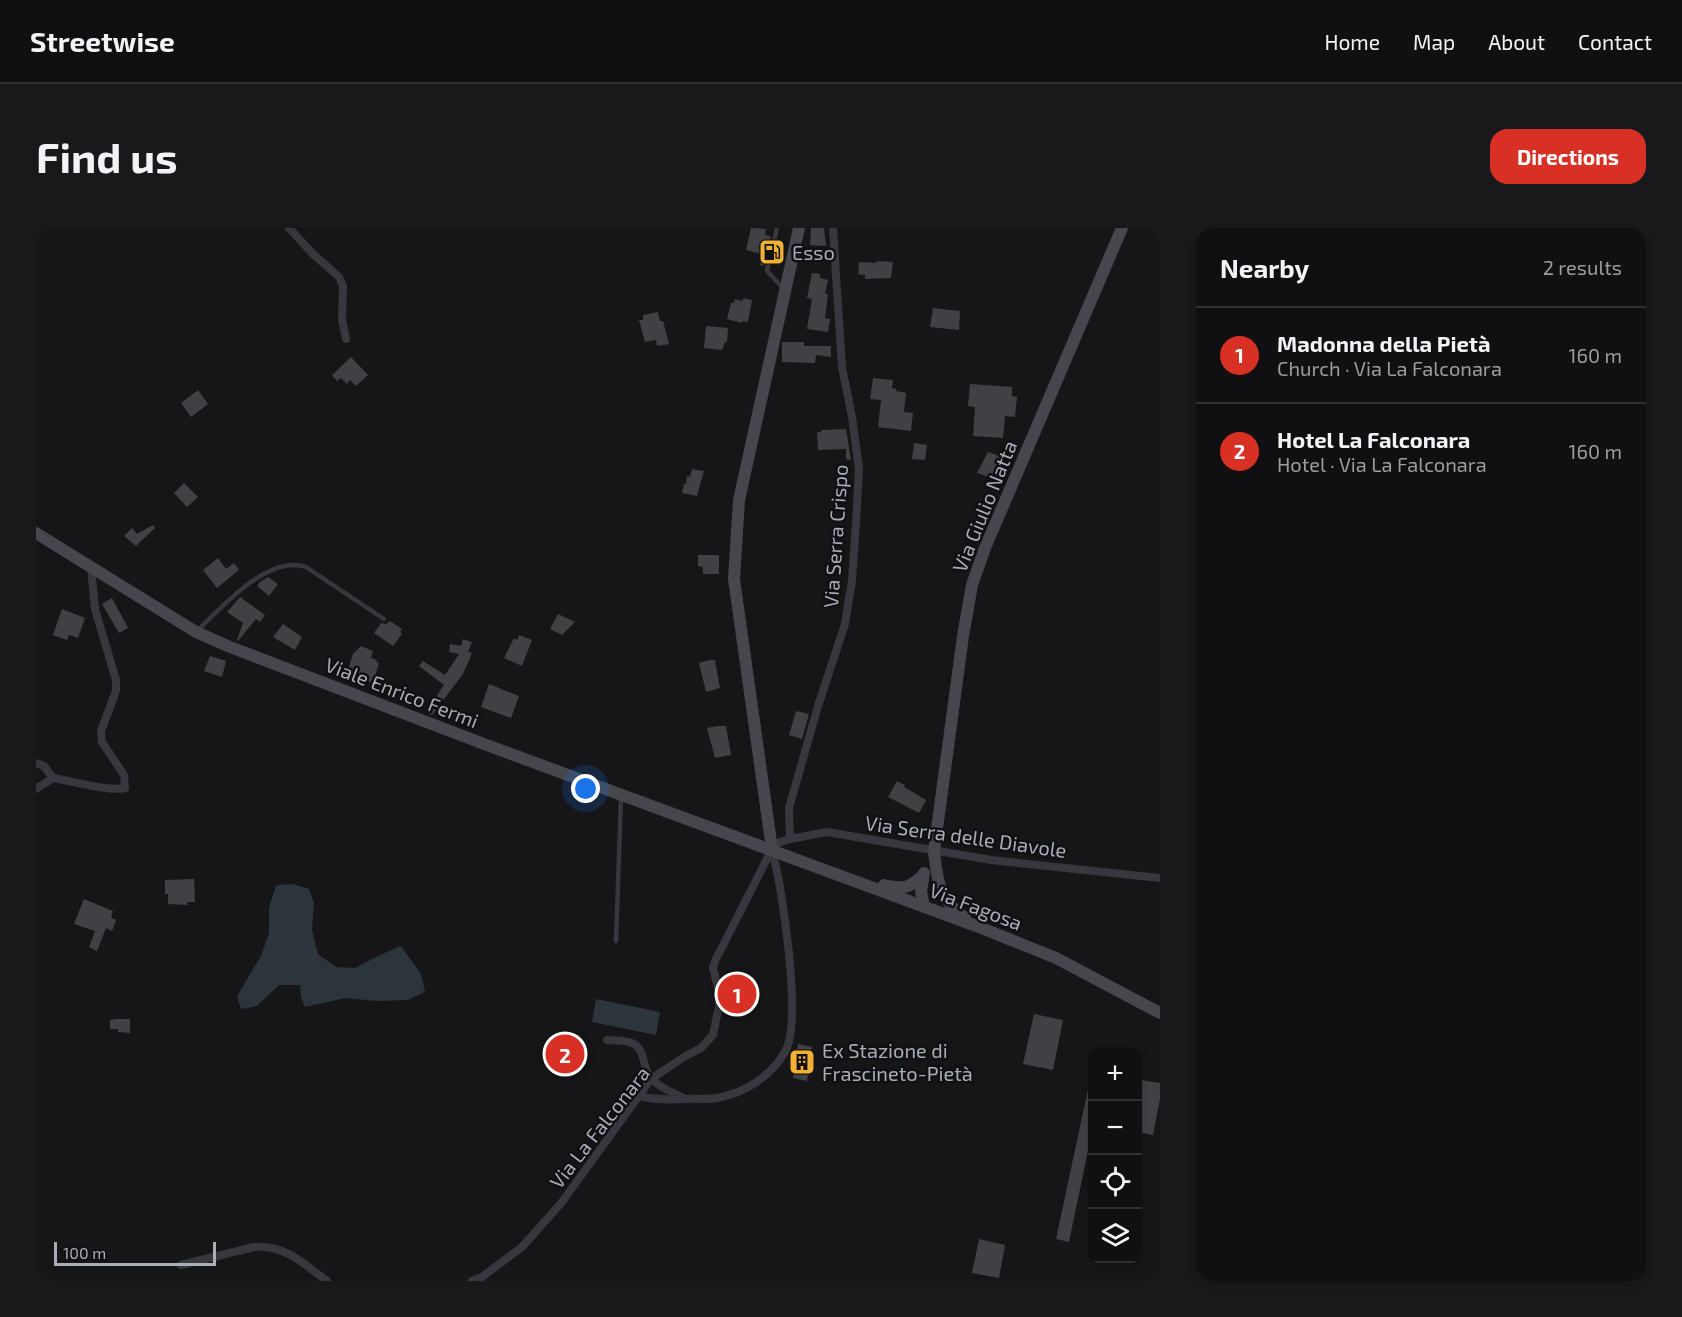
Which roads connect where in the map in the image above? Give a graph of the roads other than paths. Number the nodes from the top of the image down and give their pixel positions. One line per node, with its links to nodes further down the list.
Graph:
1 (289, 228): 7 (street)
2 (777, 228): 6 (lane)
3 (799, 228): 6 (street)
4 (833, 228): 16 (street, Via Serra Crispo)
5 (1122, 228): 18 (street, Via Giulio Natta)
6 (785, 291): 17 (street)
7 (346, 339)
8 (36, 533): 9 (street, Viale Enrico Fermi)
9 (91, 567): 11 (street, Viale Enrico Fermi); 13 (street)
10 (384, 619): 11 (lane)
11 (196, 632): 15 (street, Viale Enrico Fermi)
12 (36, 763): 13 (street)
13 (53, 778): 14 (street)
14 (36, 789)
15 (621, 794): 17 (street, Viale Enrico Fermi); 25 (lane)
16 (789, 839): 17 (street, Via Serra delle Diavole); 18 (street, Via Serra delle Diavole)
17 (772, 849): 22 (street, Via Fagosa); 28 (street, Via La Falconara); 30 (street)
18 (934, 850): 19 (street); 20 (street); 21 (street, Via Serra delle Diavole)
19 (923, 875): 22 (street); 23 (street)
20 (937, 878): 23 (street); 24 (street)
21 (1160, 878)
22 (860, 882): 23 (street, Via Fagosa)
23 (924, 907): 24 (street, Via Fagosa)
24 (979, 927): 26 (street, Via Fagosa)
25 (616, 941)
26 (1160, 1013)
27 (607, 1040): 28 (street)
28 (651, 1079): 29 (street, Via La Falconara); 30 (street)
29 (639, 1096): 30 (street); 33 (street, Via La Falconara)
30 (685, 1099)
31 (180, 1265): 32 (street)
32 (327, 1281)
33 (472, 1281)

